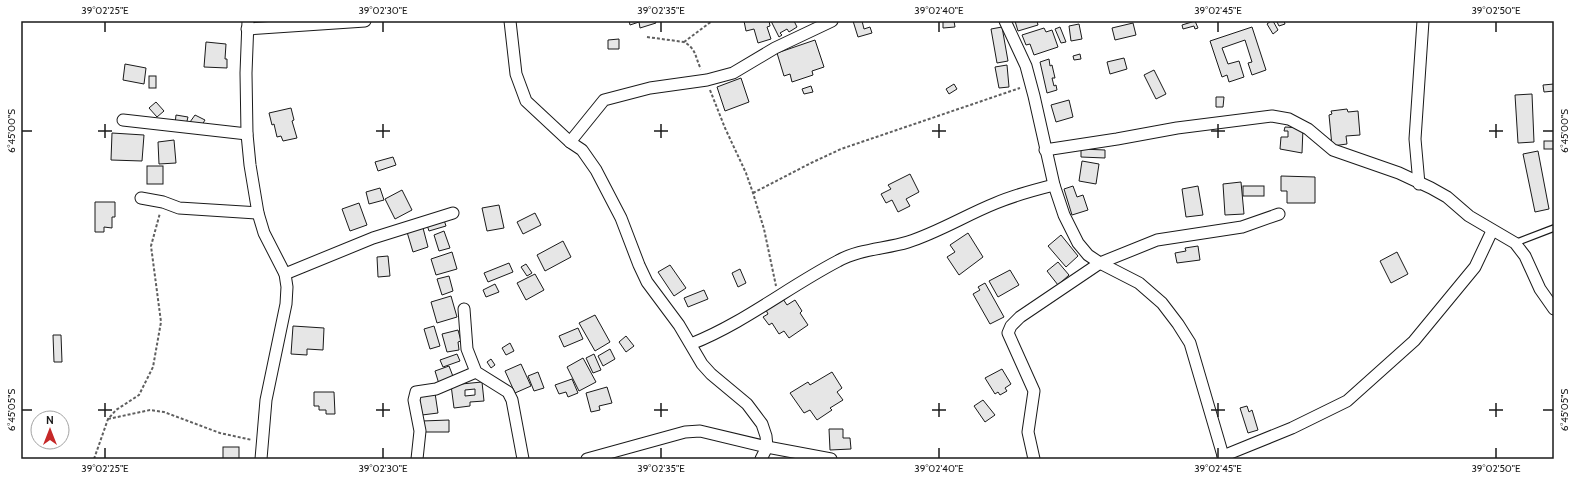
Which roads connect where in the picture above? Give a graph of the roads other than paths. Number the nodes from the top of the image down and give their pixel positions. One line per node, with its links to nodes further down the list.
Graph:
1 (365, 21): 6 (street)
2 (510, 21): 9 (street)
3 (832, 21): 9 (street)
4 (1006, 21): 10 (street)
5 (1422, 21): 11 (street)
6 (248, 25): 8 (street)
7 (123, 120): 8 (street)
8 (247, 134): 14 (street)
9 (570, 142): 24 (street)
10 (1045, 150): 11 (street); 12 (street)
11 (1419, 184): 18 (street)
12 (1054, 185): 20 (street); 24 (street)
13 (141, 198): 14 (street)
14 (258, 213): 21 (street)
15 (453, 213): 21 (street)
16 (1279, 214): 20 (street)
17 (1554, 228): 19 (lane)
18 (1492, 231): 19 (street); 27 (street)
19 (1514, 243): 23 (street)
20 (1100, 263): 27 (street); 34 (street)
21 (285, 274): 28 (street)
22 (464, 309): 25 (street)
23 (1554, 309)
24 (691, 344): 26 (street)
25 (476, 372): 29 (street); 30 (street)
26 (767, 447): 31 (street); 32 (street); 33 (street)
27 (1224, 457)
28 (261, 459)
29 (417, 459)
30 (523, 459)
31 (588, 459)
32 (761, 459)
33 (831, 459)
34 (1034, 459)

